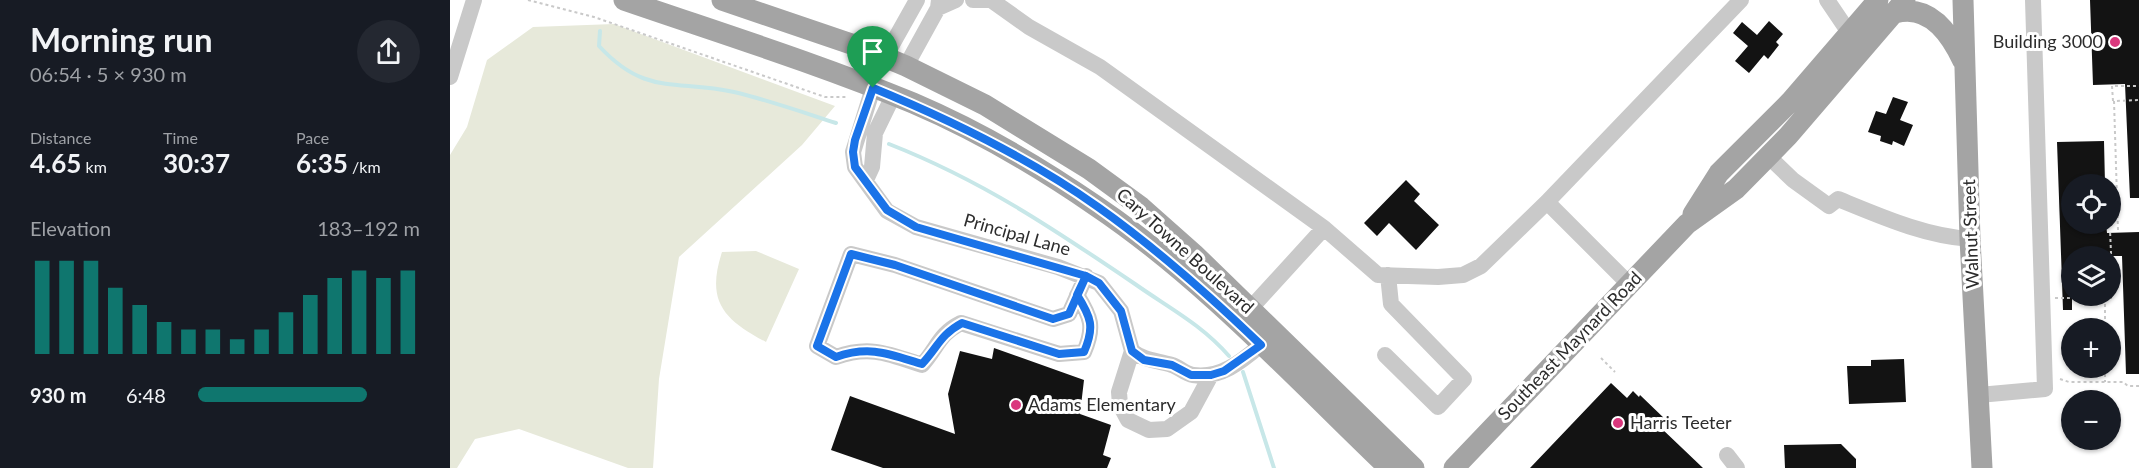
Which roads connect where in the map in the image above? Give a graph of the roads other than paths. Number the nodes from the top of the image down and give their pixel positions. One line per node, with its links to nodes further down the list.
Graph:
1 (474, 0): 18 (street)
2 (624, 0): 19 (main road, Cary Towne Boulevard)
3 (722, 0): 15 (main road, Cary Towne Boulevard)
4 (917, 0): 15 (street)
5 (956, 0): 12 (street)
6 (973, 0): 7 (street)
7 (991, 0): 23 (street)
8 (1741, 0): 21 (street)
9 (1827, 0): 14 (street)
10 (1963, 0): 17 (main road, Walnut Street)
11 (2033, 0): 34 (street)
12 (939, 4): 16 (street)
13 (1893, 4): 14 (main road, Southeast Maynard Road); 17 (main road); 20 (main road, Southeast Maynard Road)
14 (1850, 34): 22 (main road, Southeast Maynard Road)
15 (885, 57): 16 (main road, Cary Towne Boulevard); 19 (main road)
16 (906, 66): 19 (main road); 29 (main road, Cary Towne Boulevard)
17 (1965, 66): 24 (main road, Walnut Street)
18 (450, 77)
19 (883, 92): 26 (street, Principal Lane); 30 (main road, Cary Towne Boulevard)
20 (1768, 156): 22 (main road, Southeast Maynard Road); 24 (street)
21 (1547, 202): 25 (street); 27 (street)
22 (1686, 224): 27 (main road, Southeast Maynard Road)
23 (1324, 228): 25 (street); 29 (street)
24 (1970, 239): 34 (main road, Walnut Street)
25 (1388, 275): 32 (street)
26 (1086, 276): 28 (street); 31 (street, Principal Lane)
27 (1629, 284): 37 (main road, Southeast Maynard Road)
28 (1077, 295): 28 (street)
29 (1250, 309): 36 (main road, Cary Towne Boulevard)
30 (1261, 345): 33 (street); 35 (main road, Cary Towne Boulevard)
31 (1132, 351): 33 (street); 33 (street)
32 (1385, 356)
33 (1211, 375)
34 (1978, 395): 38 (main road, Walnut Street)
35 (1389, 468)
36 (1414, 468)
37 (1454, 468)
38 (1983, 468)

